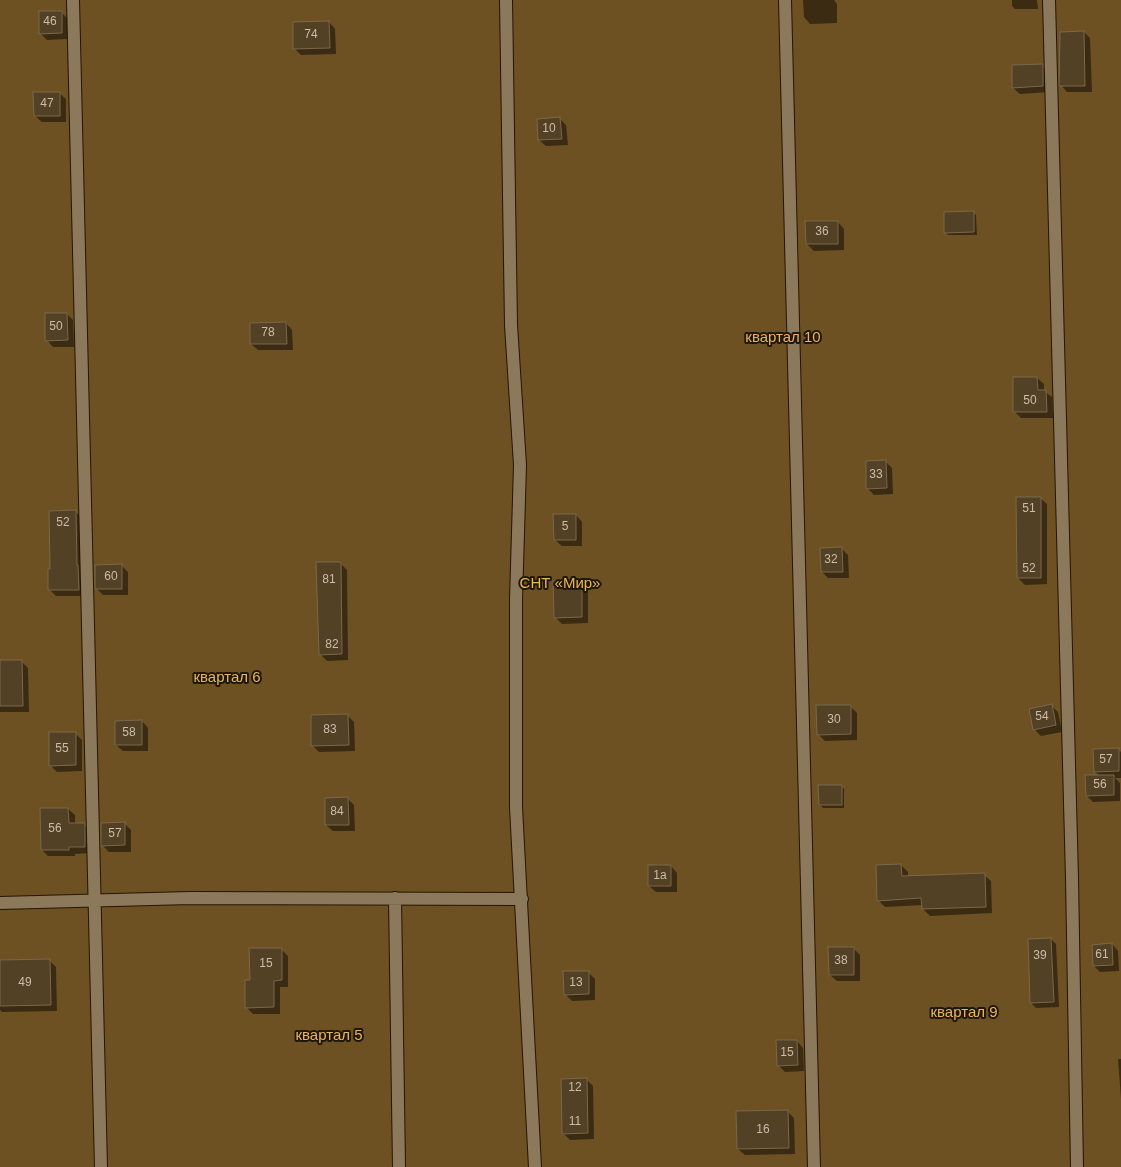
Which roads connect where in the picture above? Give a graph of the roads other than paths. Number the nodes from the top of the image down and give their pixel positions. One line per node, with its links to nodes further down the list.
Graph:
1 (73, 0): 7 (lane)
2 (506, 0): 6 (lane)
3 (785, 0): 12 (lane)
4 (1049, 0): 13 (lane)
5 (394, 898): 6 (lane); 7 (lane); 10 (lane)
6 (522, 899): 11 (lane)
7 (95, 900): 8 (lane); 9 (lane)
8 (0, 903)
9 (101, 1167)
10 (400, 1167)
11 (535, 1167)
12 (814, 1167)
13 (1076, 1167)

